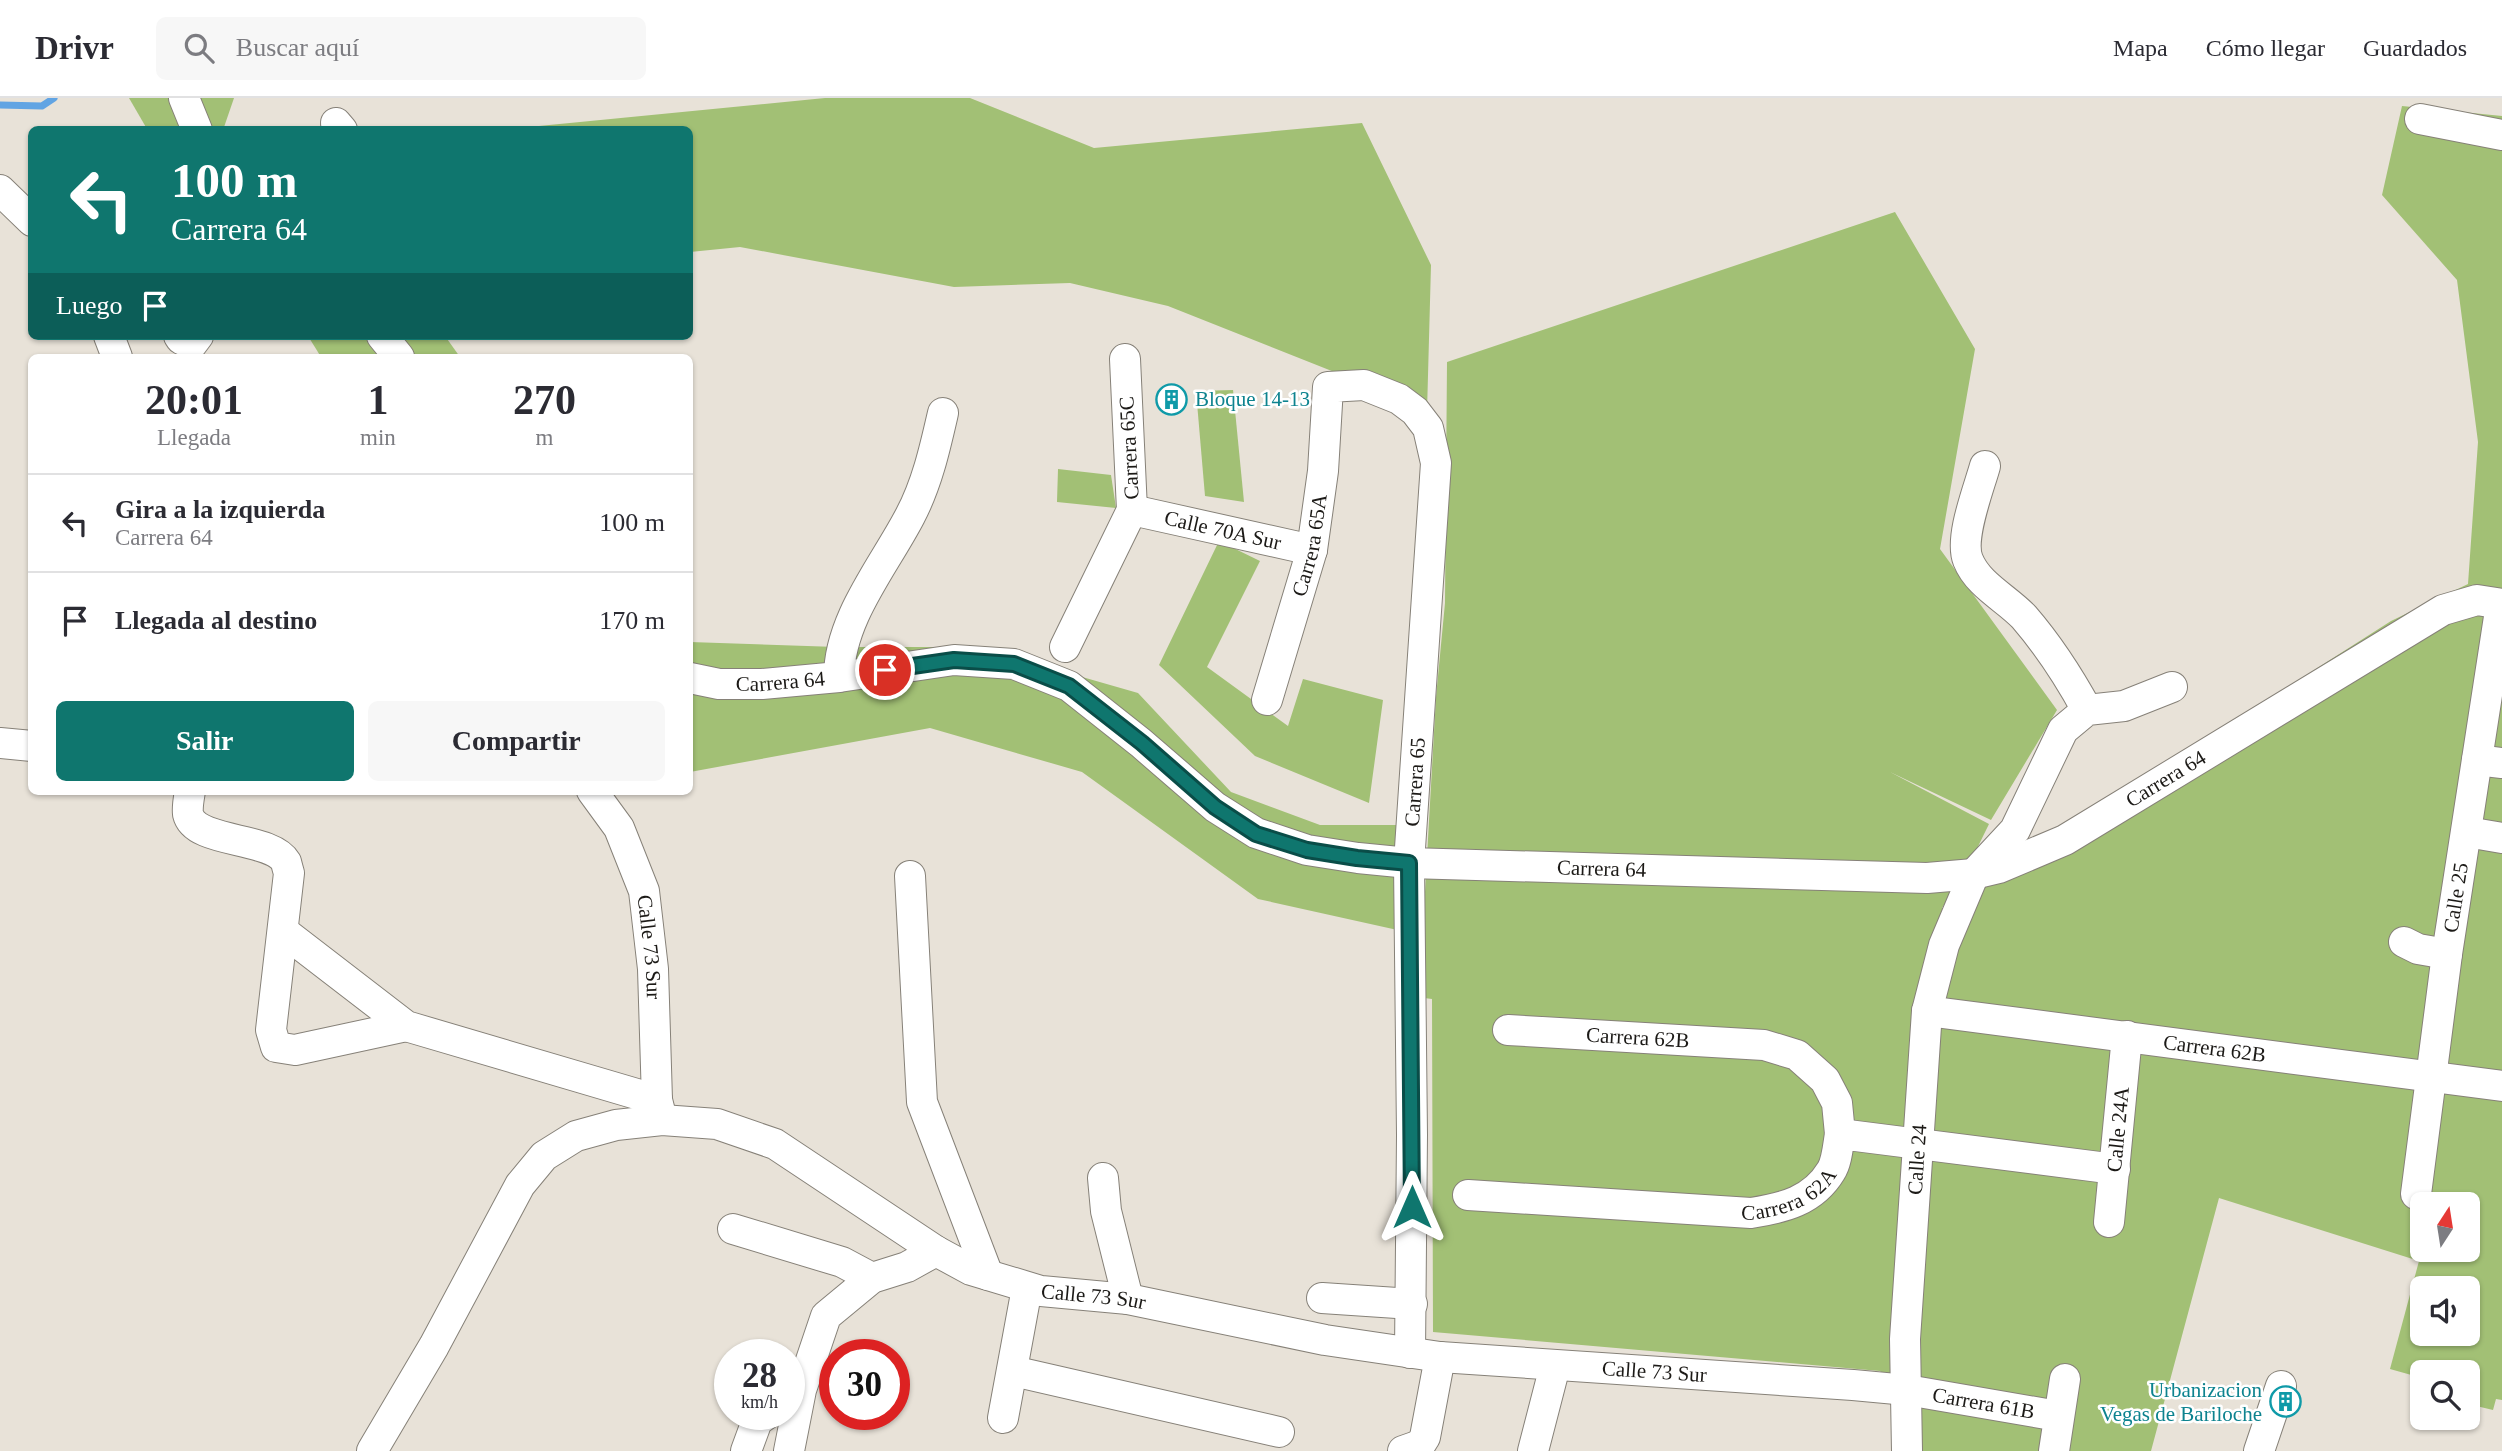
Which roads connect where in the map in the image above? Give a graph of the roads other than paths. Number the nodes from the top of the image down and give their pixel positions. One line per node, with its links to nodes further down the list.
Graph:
1 (184, 98): 3 (street)
2 (2420, 119): 4 (street)
3 (195, 126)
4 (2502, 135)
5 (0, 190): 6 (street)
6 (28, 217)
7 (385, 340): 8 (street)
8 (397, 354)
9 (1125, 359): 13 (street, Carrera 65C)
10 (1328, 387): 14 (street, Carrera 65A); 29 (street, Carrera 65)
11 (943, 413): 17 (street)
12 (1985, 466): 21 (street)
13 (1132, 510): 14 (street, Calle 70A Sur); 16 (street, Carrera 65C)
14 (1312, 550): 20 (street, Carrera 65A)
15 (2501, 604): 24 (street, Calle 25); 30 (street, Carrera 64)
16 (1065, 647)
17 (839, 677): 18 (street, Carrera 64); 29 (street, Carrera 64)
18 (693, 679)
19 (2172, 687): 21 (street)
20 (1267, 700)
21 (2087, 710): 30 (street, Calle 24)
22 (0, 743): 23 (street)
23 (28, 746)
24 (2489, 762): 27 (street, Calle 25)
25 (190, 795): 32 (street)
26 (595, 795): 41 (street, Calle 73 Sur)
27 (2467, 832): 28 (street); 34 (street, Calle 25)
28 (2502, 838)
29 (1409, 863): 30 (street, Carrera 64); 56 (street, Carrera 65)
30 (1975, 874): 35 (street, Calle 24)
31 (910, 876): 51 (street)
32 (284, 932): 36 (street); 36 (street)
33 (2404, 942): 34 (street)
34 (2447, 954): 39 (street, Calle 25)
35 (1927, 1011): 38 (street, Carrera 62B); 43 (street, Calle 24)
36 (406, 1027): 41 (street)
37 (1508, 1031): 42 (street, Carrera 62B)
38 (2127, 1037): 39 (street, Carrera 62B); 44 (street, Calle 24A)
39 (2430, 1078): 40 (street, Carrera 62B); 46 (street, Calle 25)
40 (2502, 1086)
41 (659, 1110): 50 (street, Calle 73 Sur); 70 (street)
42 (1840, 1134): 43 (street, Carrera 62A); 47 (street, Carrera 62A)
43 (1918, 1143): 44 (street, Carrera 62A); 64 (street, Calle 24)
44 (2115, 1169): 48 (street, Calle 24A)
45 (1103, 1178): 55 (street)
46 (2416, 1192)
47 (1468, 1195)
48 (2109, 1222)
49 (733, 1229): 52 (street)
50 (936, 1251): 51 (street, Calle 73 Sur); 52 (street)
51 (988, 1275): 53 (street, Calle 73 Sur)
52 (872, 1278): 60 (street)
53 (1027, 1288): 55 (street, Calle 73 Sur); 61 (street)
54 (1322, 1298): 56 (street)
55 (1128, 1300): 57 (street, Calle 73 Sur)
56 (1412, 1304): 57 (street, Carrera 65)
57 (1410, 1353): 58 (street, Calle 73 Sur)
58 (1440, 1357): 59 (street, Calle 73 Sur); 73 (street)
59 (1555, 1366): 64 (street, Calle 73 Sur); 74 (street)
60 (805, 1368)
61 (1013, 1371): 66 (street); 69 (street)
62 (2065, 1379): 65 (street)
63 (2281, 1386): 77 (street)
64 (1907, 1390): 65 (street, Carrera 61B); 75 (street, Calle 24)
65 (2058, 1416): 76 (street)
66 (1003, 1418)
67 (754, 1430): 71 (street)
68 (791, 1430): 72 (street)
69 (1279, 1432)
70 (372, 1451)
71 (746, 1451)
72 (789, 1451)
73 (1404, 1451)
74 (1533, 1451)
75 (1907, 1451)
76 (2054, 1451)
77 (2259, 1451)

